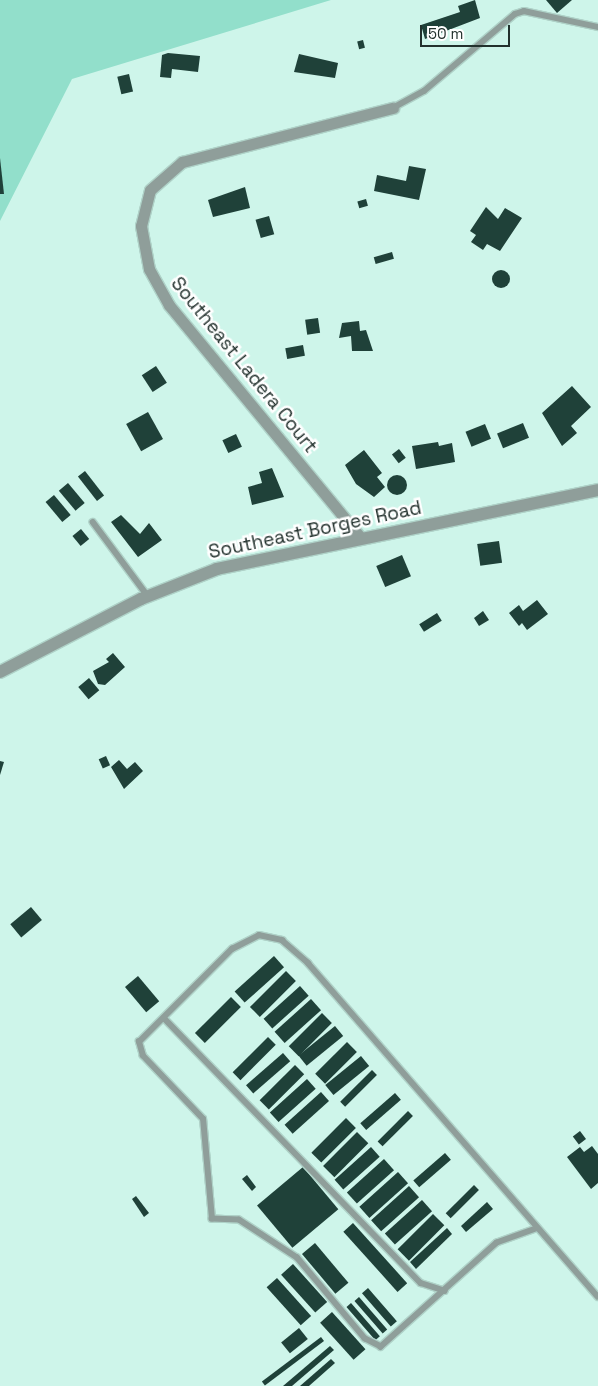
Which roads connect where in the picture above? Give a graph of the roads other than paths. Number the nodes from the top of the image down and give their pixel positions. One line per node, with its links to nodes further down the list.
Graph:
1 (598, 27): 2 (lane)
2 (393, 108): 5 (street, Southeast Ladera Court)
3 (598, 490): 5 (street, Southeast Borges Road)
4 (93, 522): 6 (lane)
5 (361, 538): 6 (street, Southeast Borges Road)
6 (148, 596): 7 (street, Southeast Borges Road)
7 (0, 672)
8 (164, 1018): 9 (lane); 10 (lane); 10 (lane)
9 (536, 1229): 10 (lane); 11 (lane)
10 (445, 1290)
11 (598, 1297)

